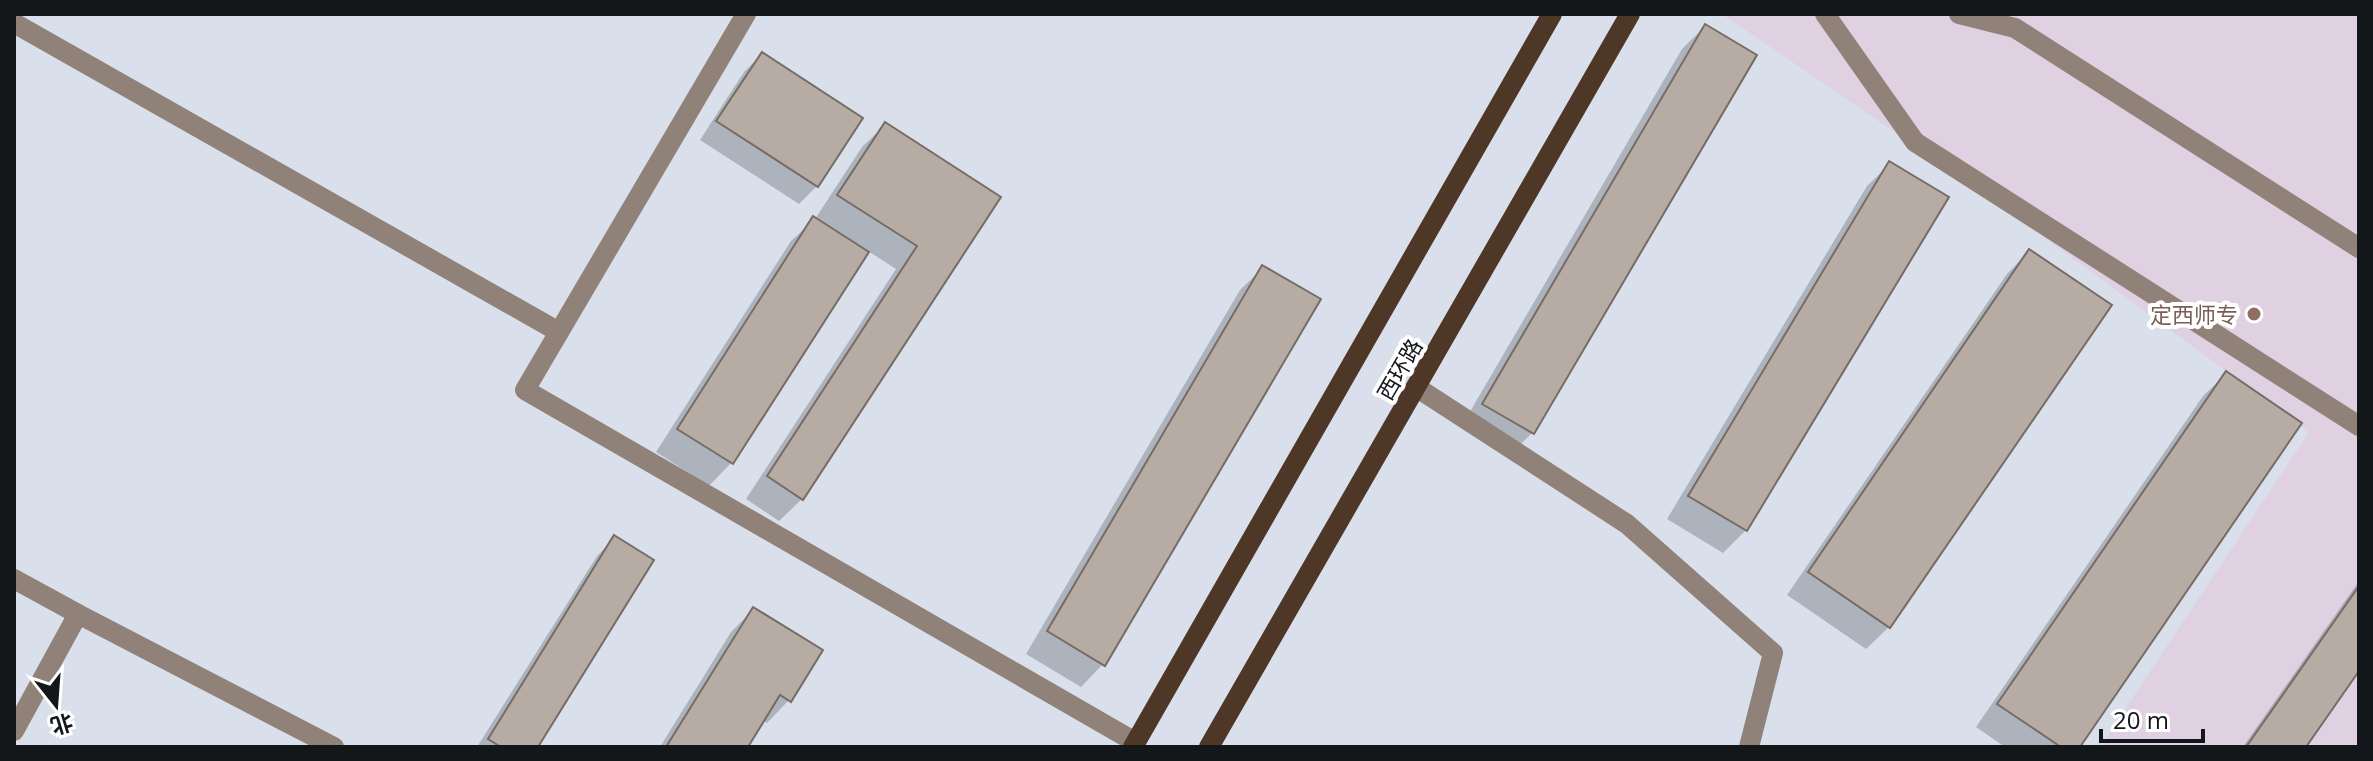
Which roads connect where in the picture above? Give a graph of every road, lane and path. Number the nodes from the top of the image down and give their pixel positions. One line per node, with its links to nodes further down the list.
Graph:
1 (746, 14): 8 (street)
2 (1552, 14): 14 (main road, 西环路)
3 (1630, 14): 9 (main road, 西环路)
4 (1825, 14): 10 (street)
5 (1959, 14): 7 (street)
6 (14, 23): 8 (street)
7 (2359, 248)
8 (559, 332): 14 (street)
9 (1416, 387): 16 (main road, 西环路); 17 (street)
10 (2359, 426)
11 (14, 579): 12 (street)
12 (78, 614): 13 (street); 15 (street)
13 (14, 731)
14 (1134, 745)
15 (334, 747)
16 (1209, 747)
17 (1749, 747)

